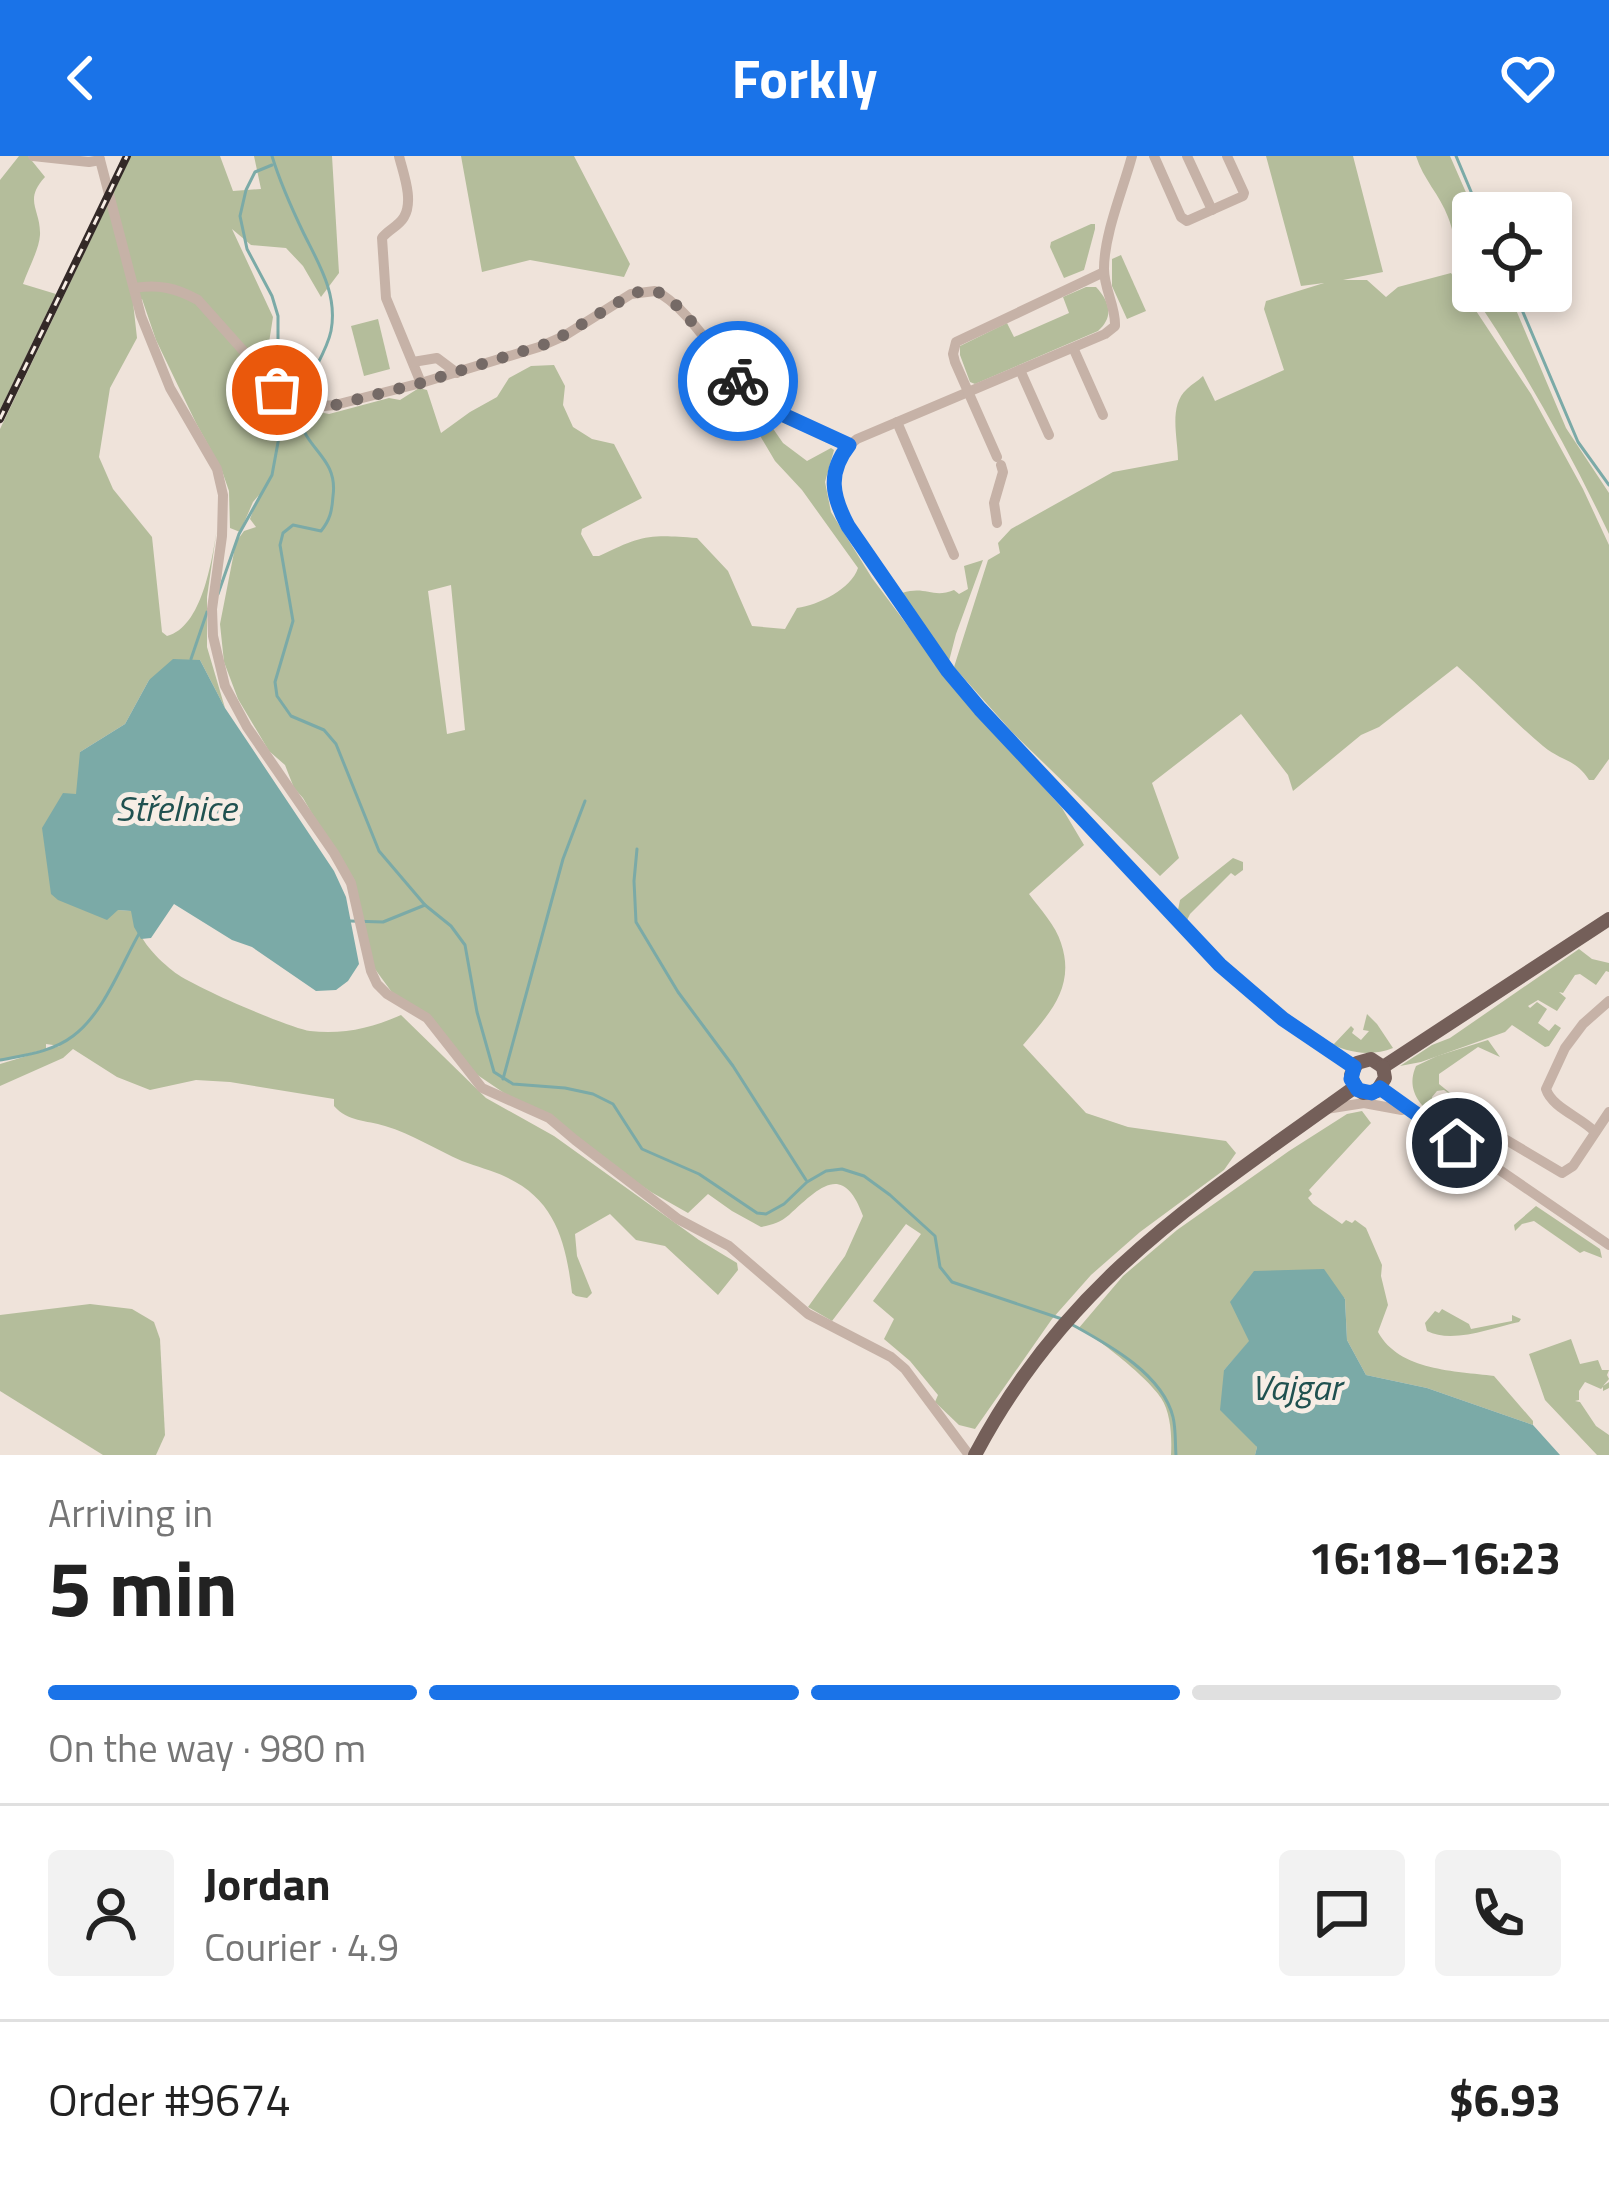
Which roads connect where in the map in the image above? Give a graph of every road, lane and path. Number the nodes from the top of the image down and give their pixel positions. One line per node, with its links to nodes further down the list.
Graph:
1 (33, 156): 7 (street)
2 (399, 156): 12 (street)
3 (1132, 156): 9 (street)
4 (1154, 156): 8 (street)
5 (1187, 156): 8 (street)
6 (1227, 156): 8 (street)
7 (100, 158): 10 (street)
8 (1212, 209)
9 (1104, 272): 13 (street); 16 (street)
10 (134, 288): 15 (street); 37 (street)
11 (1075, 352): 17 (street)
12 (413, 362): 14 (street); 15 (street)
13 (1020, 370): 16 (street); 19 (street)
14 (457, 373): 15 (street); 20 (street)
15 (421, 383)
16 (969, 392): 18 (street); 21 (street)
17 (1103, 416)
18 (897, 422): 20 (street); 22 (street)
19 (1049, 435)
20 (849, 445): 25 (street)
21 (997, 523)
22 (954, 555)
23 (1609, 919): 26 (main road)
24 (1609, 1000): 33 (street)
25 (1354, 1067): 26 (main road); 27 (main road)
26 (1383, 1067): 28 (main road)
27 (1355, 1087): 28 (main road); 29 (main road)
28 (1380, 1088): 31 (street)
29 (1323, 1110): 31 (street); 37 (main road)
30 (1609, 1112): 33 (street)
31 (1414, 1113): 35 (street)
32 (1486, 1128): 34 (street)
33 (1595, 1132): 34 (street)
34 (1543, 1163): 35 (street)
35 (1526, 1187): 36 (street)
36 (1609, 1245)
37 (972, 1455)

